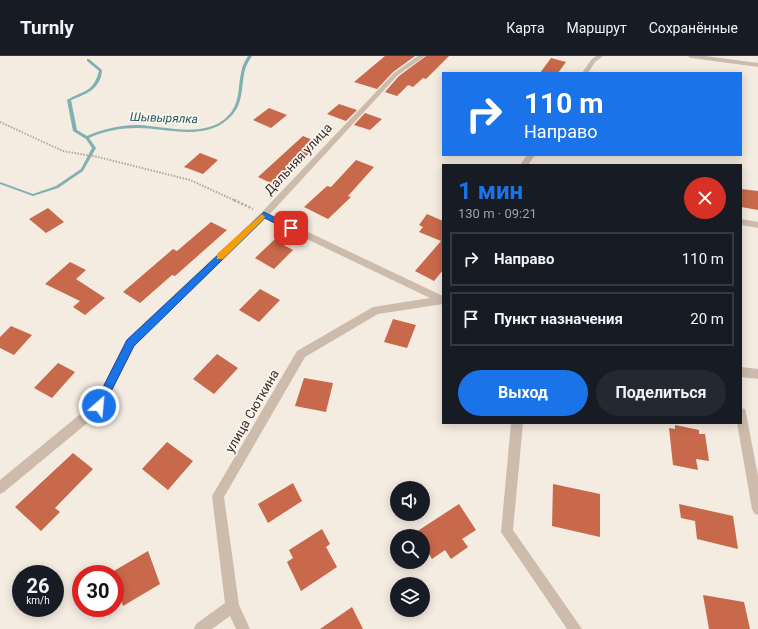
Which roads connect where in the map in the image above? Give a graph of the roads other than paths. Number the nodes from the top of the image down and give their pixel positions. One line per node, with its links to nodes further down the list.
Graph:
1 (422, 56): 6 (street, Дальняя улица)
2 (600, 56): 5 (street)
3 (691, 56): 4 (street)
4 (758, 65)
5 (586, 72)
6 (264, 215): 9 (street); 15 (street, Дальняя улица)
7 (742, 222): 8 (street)
8 (758, 225)
9 (442, 299)
10 (442, 299): 17 (street, улица Сюткина)
11 (742, 372): 12 (street)
12 (758, 374)
13 (742, 420): 16 (street)
14 (517, 424): 20 (street)
15 (0, 488)
16 (758, 509)
17 (232, 606): 18 (street); 19 (street, улица Сюткина)
18 (201, 629)
19 (243, 629)
20 (575, 629)

